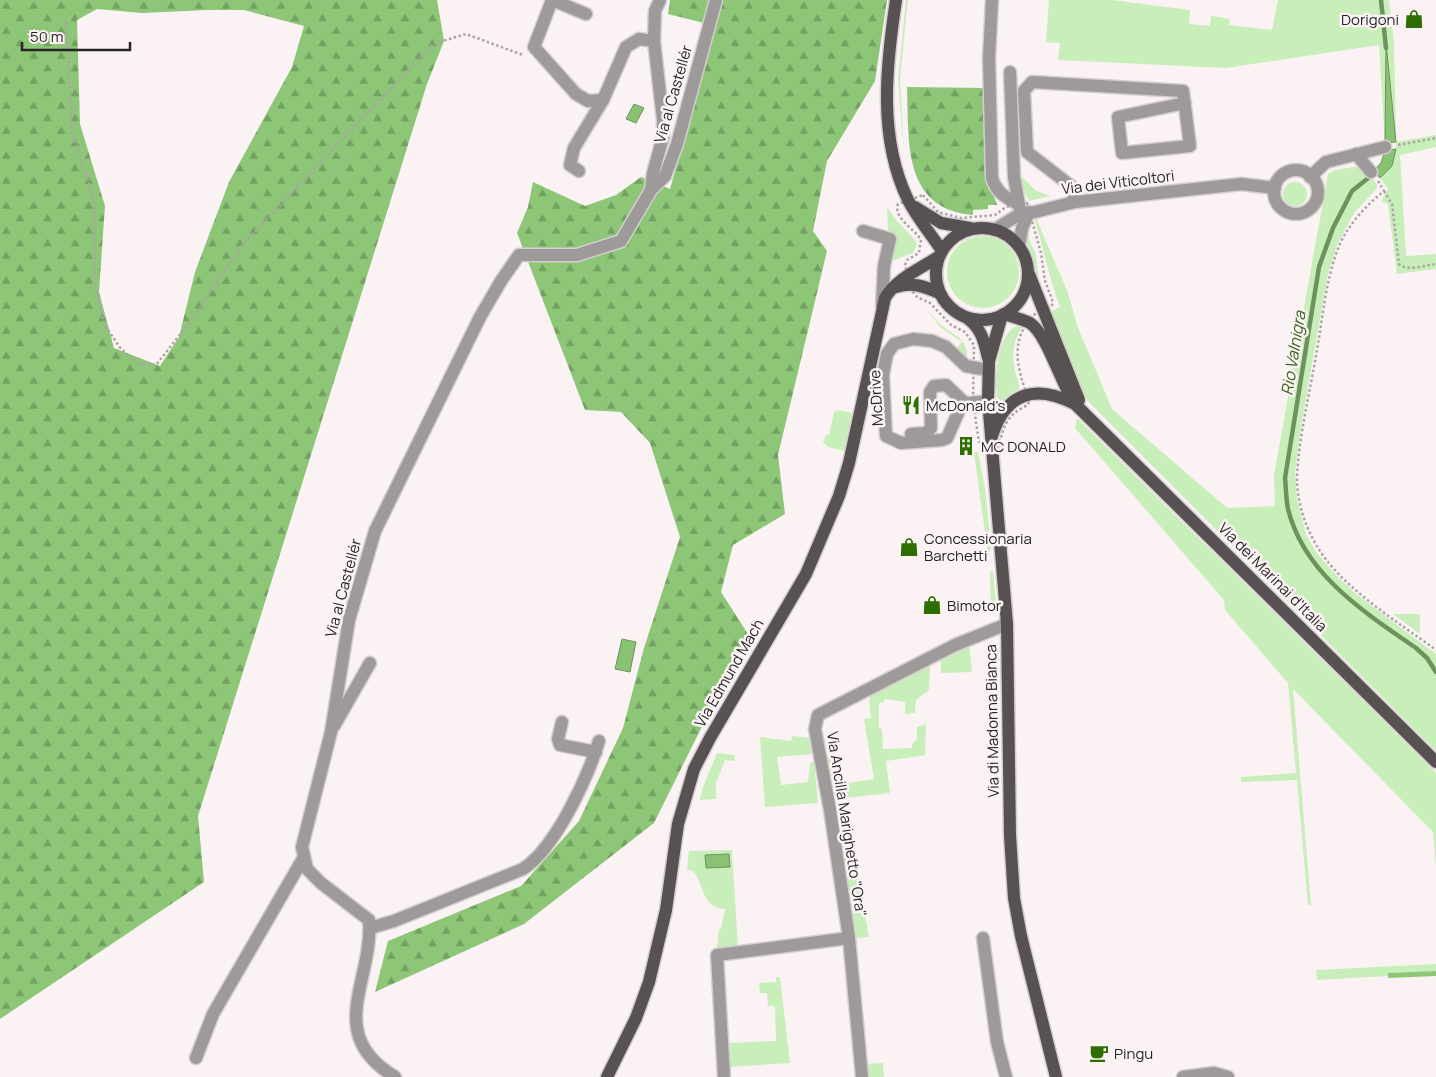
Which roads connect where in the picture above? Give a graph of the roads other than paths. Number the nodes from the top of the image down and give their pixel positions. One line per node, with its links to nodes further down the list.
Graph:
1 (552, 0): 6 (street); 9 (street)
2 (660, 0): 7 (street, Via al Castellér)
3 (716, 0): 17 (street, Via al Castellér)
4 (896, 0): 19 (main road)
5 (992, 0): 20 (street)
6 (586, 14)
7 (654, 41): 9 (street); 17 (street, Via al Castellér)
8 (1010, 72): 20 (street)
9 (603, 100): 13 (street)
10 (1185, 103): 10 (street); 18 (street)
11 (1391, 146): 12 (street)
12 (1356, 154): 14 (street); 15 (street)
13 (579, 171)
14 (1374, 176)
15 (1310, 177): 16 (street); 16 (street)
16 (1275, 188): 18 (street, Via dei Viticoltori)
17 (651, 190): 42 (street, Via al Castellér)
18 (1075, 202): 20 (street, Via dei Viticoltori)
19 (906, 204): 21 (main road); 25 (main road)
20 (1025, 214): 22 (street, Via dei Viticoltori); 24 (street)
21 (974, 229): 22 (main road); 25 (main road)
22 (994, 230): 24 (main road)
23 (863, 231): 29 (street)
24 (1019, 247): 26 (main road)
25 (940, 254): 27 (main road, Via Edmund Mach); 28 (main road)
26 (1028, 273): 30 (main road); 37 (main road, Via dei Marinai d'Italia)
27 (891, 289): 28 (main road); 29 (main road, Via Edmund Mach)
28 (939, 293): 31 (main road)
29 (882, 306): 50 (main road, Via Edmund Mach)
30 (1003, 314): 31 (main road); 33 (main road, Via di Madonna Bianca); 36 (main road, Via dei Marinai d'Italia)
31 (965, 317): 33 (main road, Via di Madonna Bianca)
32 (913, 339): 33 (street); 35 (street); 35 (street, McDrive)
33 (988, 365): 34 (main road, Via di Madonna Bianca)
34 (988, 401): 35 (street); 38 (main road, Via di Madonna Bianca)
35 (965, 403)
36 (1075, 404): 37 (main road, Via dei Marinai d'Italia); 38 (main road)
37 (1088, 415): 43 (main road, Via dei Marinai d'Italia)
38 (991, 441): 39 (main road, Via di Madonna Bianca)
39 (1007, 624): 46 (street, Via Ancilla Marighetto "Ora"); 54 (main road, Via di Madonna Bianca)
40 (370, 663): 42 (street)
41 (562, 722): 45 (street)
42 (330, 732): 44 (street, Via al Castellér)
43 (1436, 762)
44 (304, 857): 45 (street); 48 (street)
45 (370, 928): 49 (street)
46 (848, 938): 51 (street, Via Ancilla Marighetto "Ora"); 52 (street, Via Ancilla Marighetto "Ora")
47 (983, 938): 53 (street)
48 (196, 1058)
49 (395, 1077)
50 (606, 1077)
51 (724, 1077)
52 (862, 1077)
53 (1006, 1077)
54 (1056, 1077)
55 (1183, 1077): 56 (street)
56 (1230, 1077)

